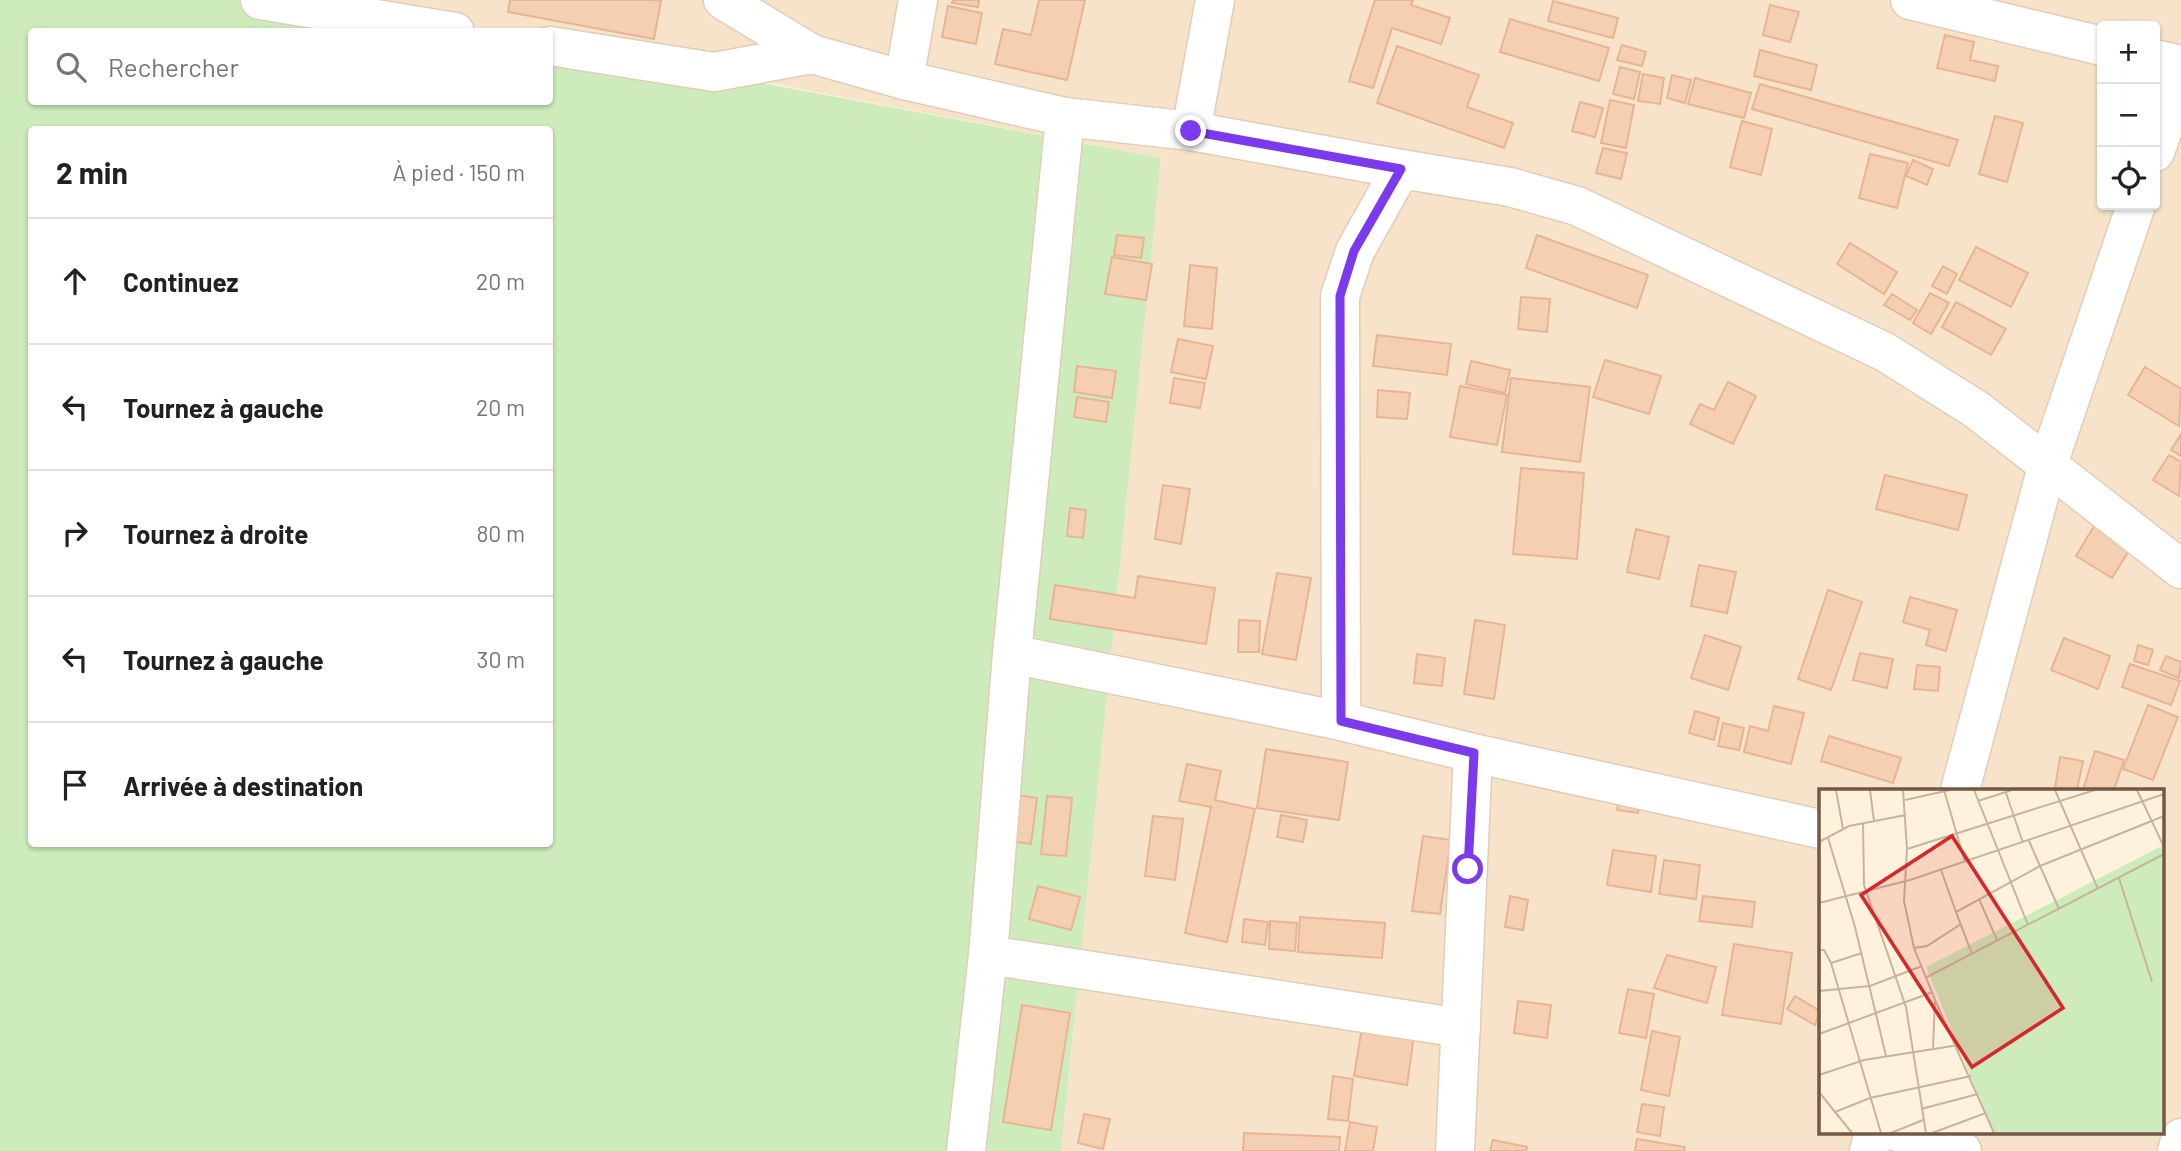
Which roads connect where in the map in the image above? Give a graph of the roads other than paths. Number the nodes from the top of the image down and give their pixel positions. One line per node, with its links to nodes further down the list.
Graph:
1 (723, 0): 9 (street)
2 (918, 0): 13 (street)
3 (1215, 0): 15 (street)
4 (1910, 0): 7 (street)
5 (272, 1): 6 (street)
6 (431, 28)
7 (2097, 45)
8 (553, 46): 9 (street)
9 (812, 54): 13 (street)
10 (2160, 60): 11 (street)
11 (2181, 65)
12 (2181, 78): 16 (street)
13 (904, 80): 14 (street)
14 (1065, 117): 15 (street); 21 (street)
15 (1191, 131): 17 (street)
16 (2157, 147)
17 (1401, 169): 19 (street); 22 (street)
18 (2134, 210): 19 (street)
19 (2047, 467): 20 (street); 24 (street)
20 (2181, 569)
21 (1012, 654): 22 (street); 26 (street)
22 (1341, 721): 23 (street)
23 (1474, 753): 25 (street); 27 (street)
24 (1960, 789)
25 (1819, 829)
26 (988, 955): 27 (street); 31 (street)
27 (1461, 1028): 32 (street)
28 (1873, 1134): 33 (street)
29 (1905, 1134): 34 (street)
30 (2181, 1138): 35 (street)
31 (966, 1151)
32 (1455, 1151)
33 (1869, 1151)
34 (1962, 1151)
35 (2177, 1151)

